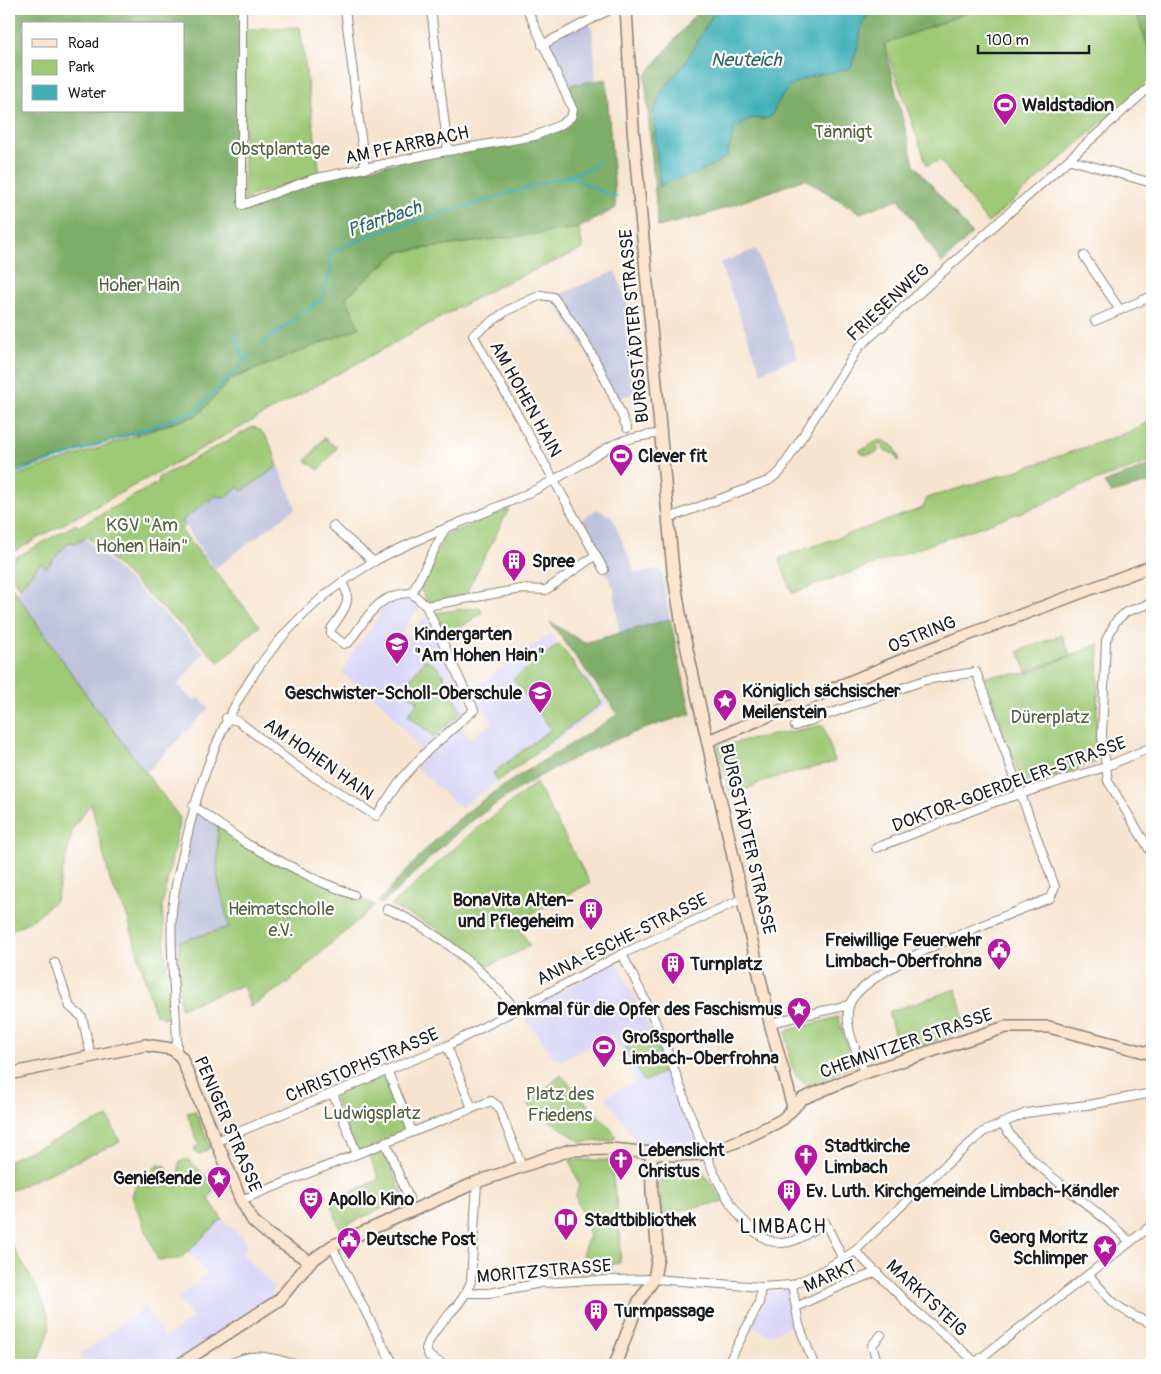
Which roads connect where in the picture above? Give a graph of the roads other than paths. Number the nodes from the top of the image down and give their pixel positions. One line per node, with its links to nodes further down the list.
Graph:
1 (242, 9): 11 (street, AM PFARRBACH)
2 (345, 9): 11 (street)
3 (431, 9): 9 (street)
4 (527, 9): 7 (street)
5 (611, 9): 7 (street)
6 (626, 9): 18 (main road, BURGSTÄDTER STRASSE)
7 (542, 45): 9 (street, AM PFARRBACH)
8 (1152, 85): 10 (street, FRIESENWEG)
9 (448, 151): 11 (street, AM PFARRBACH)
10 (1071, 160): 12 (street); 20 (street, FRIESENWEG)
11 (365, 169)
12 (1152, 183)
13 (1084, 256): 15 (street)
14 (1152, 296): 15 (street)
15 (1120, 310): 16 (street)
16 (1095, 320)
17 (626, 428): 19 (street, AM HOHEN HAIN)
18 (661, 433): 19 (street, AM HOHEN HAIN); 20 (main road, BURGSTÄDTER STRASSE)
19 (554, 480): 22 (street, AM HOHEN HAIN); 23 (street, AM HOHEN HAIN)
20 (669, 518): 33 (main road, BURGSTÄDTER STRASSE)
21 (333, 526): 24 (street)
22 (445, 529): 24 (street, AM HOHEN HAIN); 28 (street)
23 (596, 555): 26 (street, AM HOHEN HAIN); 30 (street)
24 (374, 562): 27 (street, AM HOHEN HAIN)
25 (1152, 566): 33 (main road, OSTRING)
26 (604, 570)
27 (342, 583): 28 (street); 31 (street, AM HOHEN HAIN)
28 (412, 593): 30 (street, AM HOHEN HAIN)
29 (1152, 602): 35 (street)
30 (426, 606): 31 (street, AM HOHEN HAIN)
31 (226, 718): 37 (street, AM HOHEN HAIN)
32 (795, 726): 36 (street)
33 (708, 741): 41 (main road, BURGSTÄDTER STRASSE)
34 (1152, 747): 35 (street, DOKTOR-GOERDELER-STRASSE)
35 (1105, 767): 36 (street, DOKTOR-GOERDELER-STRASSE); 39 (street)
36 (1022, 794): 38 (street, DOKTOR-GOERDELER-STRASSE); 45 (street)
37 (193, 806): 40 (street); 49 (street, AM HOHEN HAIN)
38 (876, 848)
39 (1152, 854)
40 (354, 895)
41 (744, 898): 43 (street, ANNA-ESCHE-STRASSE); 47 (main road, BURGSTÄDTER STRASSE)
42 (387, 908): 46 (street)
43 (622, 954): 46 (street, ANNA-ESCHE-STRASSE); 65 (street)
44 (55, 963): 51 (street)
45 (849, 1005): 47 (street); 53 (street)
46 (516, 1010): 48 (street, CHRISTOPHSTRASSE)
47 (770, 1023): 57 (main road, BURGSTÄDTER STRASSE)
48 (447, 1046): 52 (street, CHRISTOPHSTRASSE); 58 (street)
49 (176, 1052): 51 (main road, PENIGER STRASSE); 61 (main road, PENIGER STRASSE)
50 (1152, 1054): 53 (main road, CHEMNITZER STRASSE)
51 (91, 1055): 54 (main road, PENIGER STRASSE)
52 (388, 1072): 56 (street, CHRISTOPHSTRASSE); 60 (street)
53 (864, 1072): 57 (main road, CHEMNITZER STRASSE)
54 (9, 1074)
55 (1152, 1092): 59 (street)
56 (333, 1094): 61 (street, CHRISTOPHSTRASSE); 63 (street)
57 (792, 1107): 65 (main road, CHEMNITZER STRASSE)
58 (472, 1108): 60 (street); 66 (street)
59 (1002, 1123): 71 (street); 73 (street)
60 (412, 1131): 62 (street)
61 (217, 1140): 69 (main road, PENIGER STRASSE)
62 (385, 1142): 63 (street); 68 (street)
63 (357, 1154): 69 (street)
64 (651, 1154): 65 (main road); 66 (main road); 78 (main road)
65 (704, 1154): 74 (street)
66 (522, 1166): 67 (main road)
67 (477, 1182): 72 (main road); 81 (street)
68 (409, 1198)
69 (241, 1200): 75 (main road, PENIGER STRASSE)
70 (1152, 1226): 71 (street)
71 (1130, 1242): 77 (street)
72 (332, 1246): 75 (main road); 89 (street)
73 (855, 1251): 74 (street); 76 (street, MARKTSTEIG)
74 (843, 1259): 79 (street)
75 (310, 1262): 86 (main road)
76 (877, 1272): 82 (street, MARKT); 85 (street, MARKTSTEIG)
77 (1089, 1275): 83 (street); 85 (street)
78 (654, 1278): 80 (street, MORITZSTRASSE); 81 (street, MORITZSTRASSE); 91 (main road)
79 (792, 1285): 80 (street, MORITZSTRASSE); 82 (street, MARKT)
80 (762, 1287): 92 (street)
81 (467, 1293): 90 (street)
82 (796, 1307): 93 (street, MARKT)
83 (1152, 1324)
84 (881, 1335): 94 (street)
85 (976, 1364)
86 (179, 1365)
87 (228, 1365): 88 (street)
88 (298, 1365)
89 (392, 1365)
90 (444, 1365)
91 (615, 1365)
92 (732, 1365)
93 (814, 1365)
94 (878, 1365)

